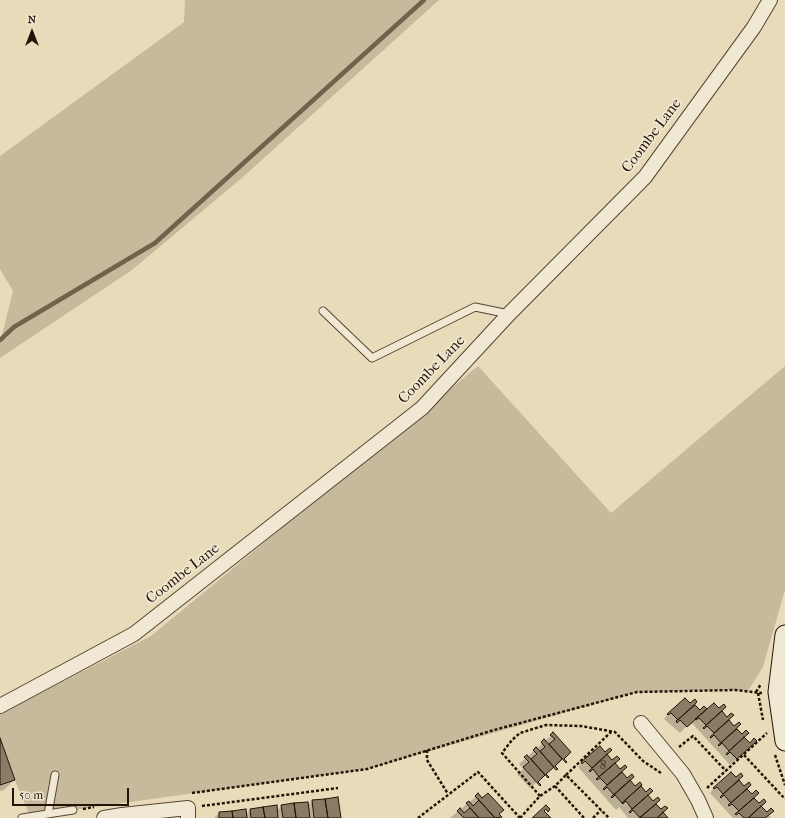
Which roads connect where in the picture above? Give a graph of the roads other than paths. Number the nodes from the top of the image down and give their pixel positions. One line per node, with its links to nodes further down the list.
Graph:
1 (770, 0): 3 (street, Coombe Lane)
2 (324, 311): 3 (lane)
3 (509, 314): 5 (street, Coombe Lane)
4 (785, 635): 7 (street)
5 (0, 706)
6 (641, 723): 14 (street)
7 (785, 741)
8 (55, 775): 11 (lane)
9 (72, 810): 11 (lane)
10 (188, 813): 13 (street)
11 (48, 814): 12 (lane)
12 (22, 818)
13 (104, 818)
14 (706, 818)

